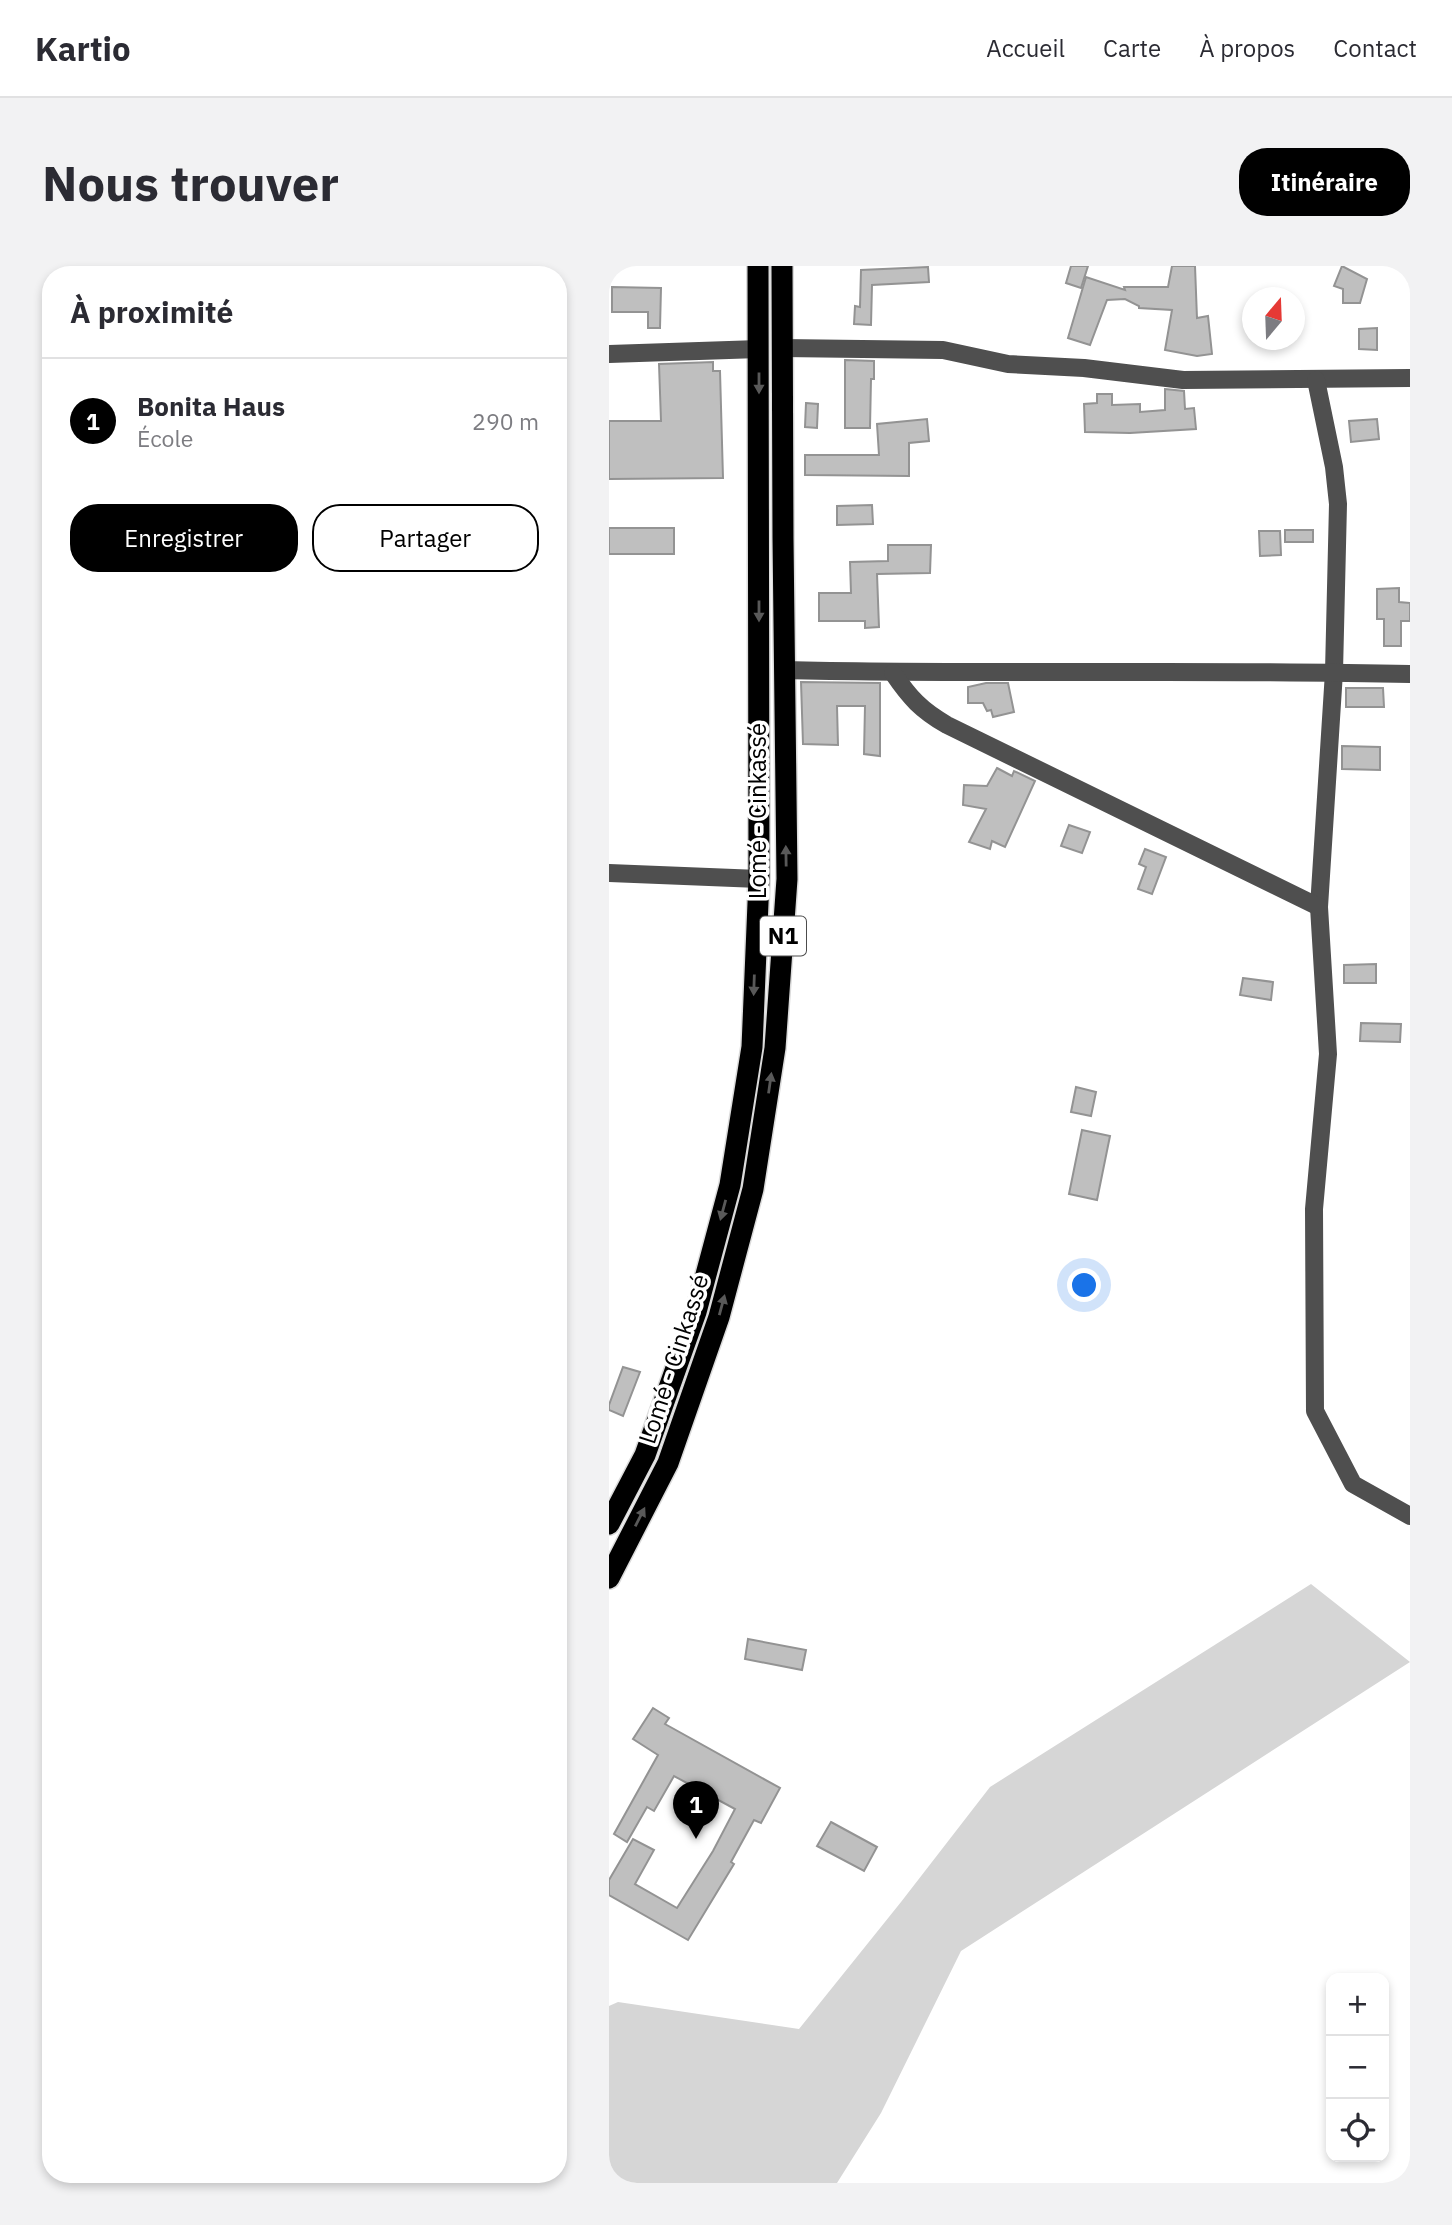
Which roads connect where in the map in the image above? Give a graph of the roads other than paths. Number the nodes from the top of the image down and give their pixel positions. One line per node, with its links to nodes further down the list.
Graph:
1 (758, 266): 4 (highway, Lomé - Cinkassé / N1)
2 (782, 266): 3 (highway, Lomé - Cinkassé / N1)
3 (782, 348): 7 (street); 9 (highway, Lomé - Cinkassé / N1)
4 (759, 349): 5 (street); 8 (highway, Lomé - Cinkassé / N1, one-way to 8)
5 (609, 354)
6 (1410, 378): 7 (street)
7 (1316, 380): 11 (street)
8 (759, 538): 9 (highway); 15 (highway, Lomé - Cinkassé / N1, one-way to 15)
9 (783, 538): 10 (highway, Lomé - Cinkassé / N1)
10 (784, 670): 12 (street); 18 (highway, Lomé - Cinkassé / N1, one-way to 10)
11 (1334, 672): 12 (street); 13 (street); 16 (street)
12 (893, 673): 16 (street)
13 (1410, 674)
14 (609, 873): 15 (street)
15 (759, 879): 17 (highway, Lomé - Cinkassé / N1, one-way to 17)
16 (1319, 907): 19 (street)
17 (645, 1455): 18 (highway); 20 (highway, Lomé - Cinkassé / N1)
18 (668, 1463): 21 (highway, Lomé - Cinkassé / N1, one-way to 18)
19 (1410, 1516)
20 (609, 1524)
21 (609, 1578)

